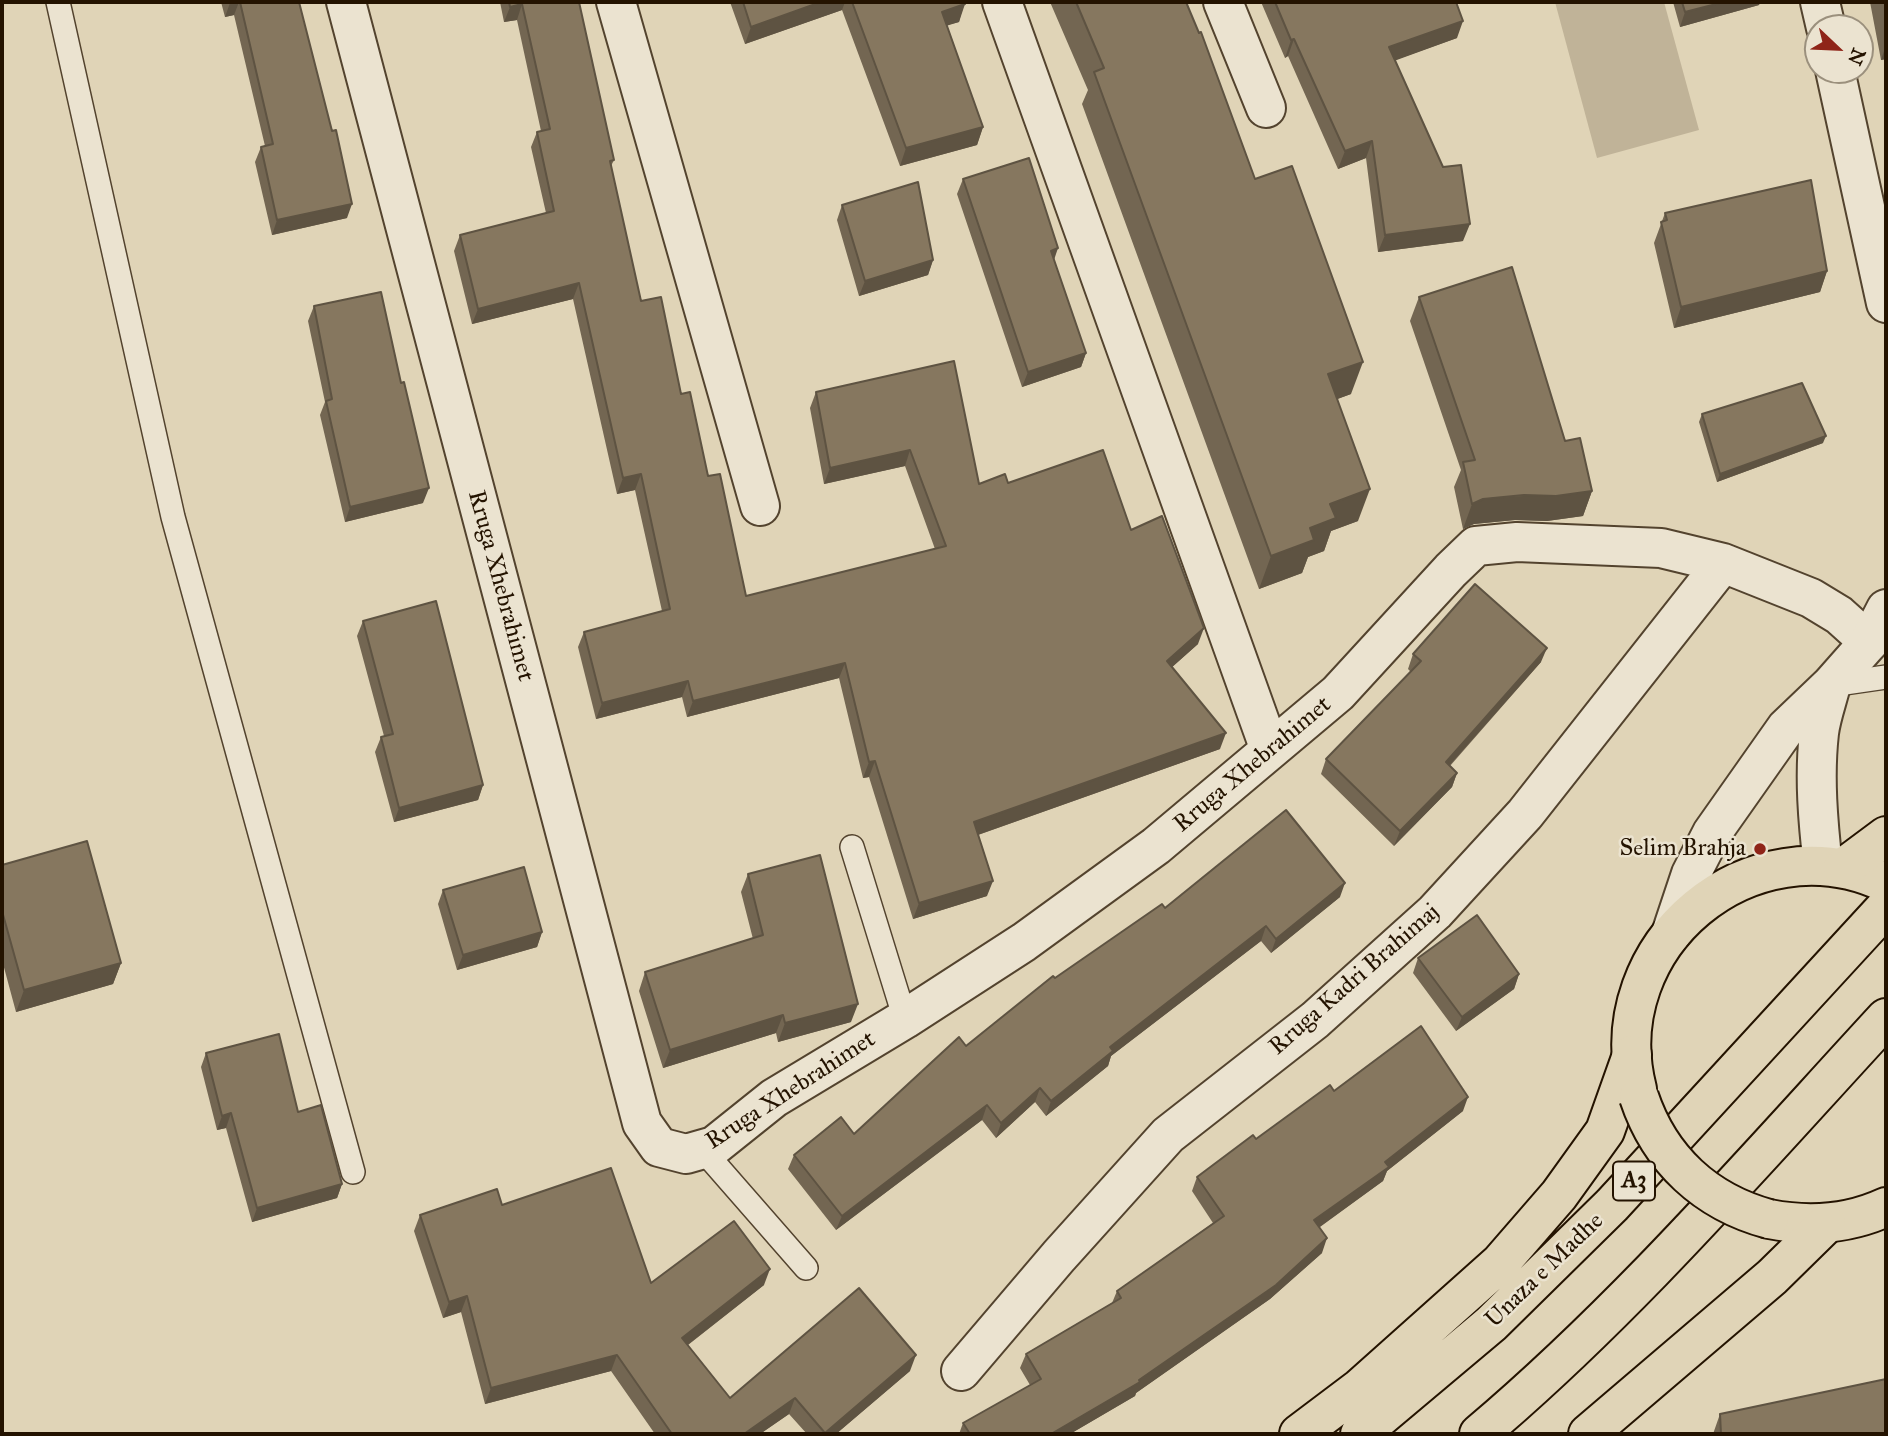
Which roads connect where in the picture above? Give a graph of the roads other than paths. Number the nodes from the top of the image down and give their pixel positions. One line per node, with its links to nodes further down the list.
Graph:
1 (58, 2): 25 (lane)
2 (346, 2): 24 (street, Rruga Xhebrahimet)
3 (616, 2): 9 (street)
4 (1002, 2): 15 (street)
5 (1223, 2): 7 (street)
6 (1838, 84): 8 (street)
7 (1266, 108)
8 (1886, 303)
9 (760, 506)
10 (1723, 563): 12 (street, Rruga Xhebrahimet); 15 (street, Rruga Xhebrahimet); 29 (street, Rruga Kadri Brahimaj)
11 (1886, 609): 12 (street)
12 (1869, 642): 14 (street)
13 (1886, 677): 14 (lane)
14 (1831, 685): 18 (street); 20 (street)
15 (1270, 750): 22 (street, Rruga Xhebrahimet)
16 (1886, 836): 18 (main road)
17 (852, 847): 22 (lane)
18 (1854, 873): 20 (main road)
19 (1886, 907): 31 (main road, Unaza e Madhe / A3)
20 (1671, 934): 23 (main road)
21 (1886, 1018): 32 (main road)
22 (905, 1019): 24 (street, Rruga Xhebrahimet)
23 (1632, 1055): 27 (main road, bridge); 30 (main road)
24 (702, 1149): 28 (lane)
25 (353, 1172)
26 (1880, 1214): 27 (main road)
27 (1826, 1224): 33 (main road)
28 (806, 1268)
29 (961, 1371)
30 (1299, 1434)
31 (1360, 1434)
32 (1479, 1434)
33 (1588, 1434)

